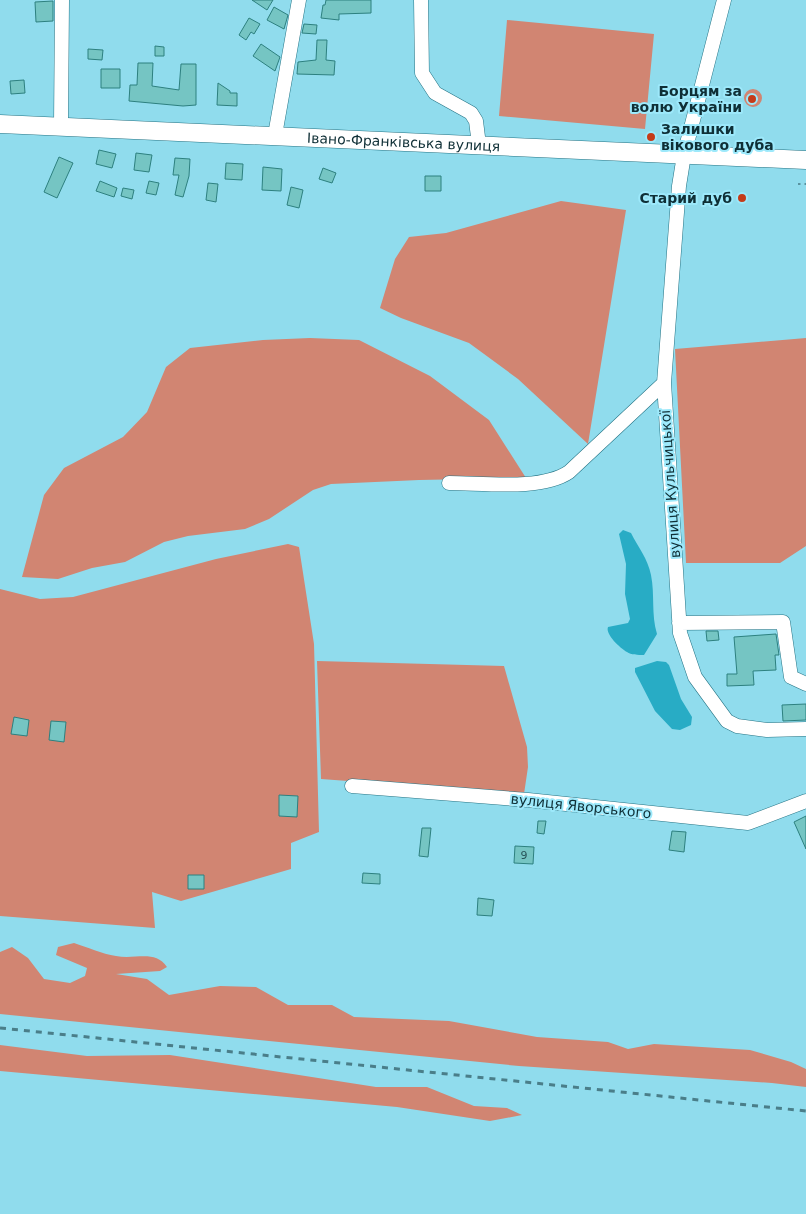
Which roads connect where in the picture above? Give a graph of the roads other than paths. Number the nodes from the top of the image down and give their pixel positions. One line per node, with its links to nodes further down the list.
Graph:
1 (62, 0): 6 (street)
2 (299, 0): 7 (street)
3 (420, 0): 8 (street)
4 (724, 0): 9 (street, вулиця Кульчицької)
5 (0, 124): 6 (main road, Івано-Франківська вулиця)
6 (61, 126): 7 (main road, Івано-Франківська вулиця)
7 (275, 135): 8 (main road, Івано-Франківська вулиця)
8 (479, 145): 9 (main road, Івано-Франківська вулиця)
9 (684, 155): 10 (main road, Івано-Франківська вулиця); 11 (street, вулиця Кульчицької)
10 (806, 160)
11 (664, 383): 12 (street); 13 (street, вулиця Кульчицької)
12 (449, 483)
13 (679, 623): 14 (street); 15 (street, вулиця Кульчицької)
14 (806, 684)
15 (804, 730)
16 (352, 786): 17 (street, вулиця Яворського)
17 (806, 801)

